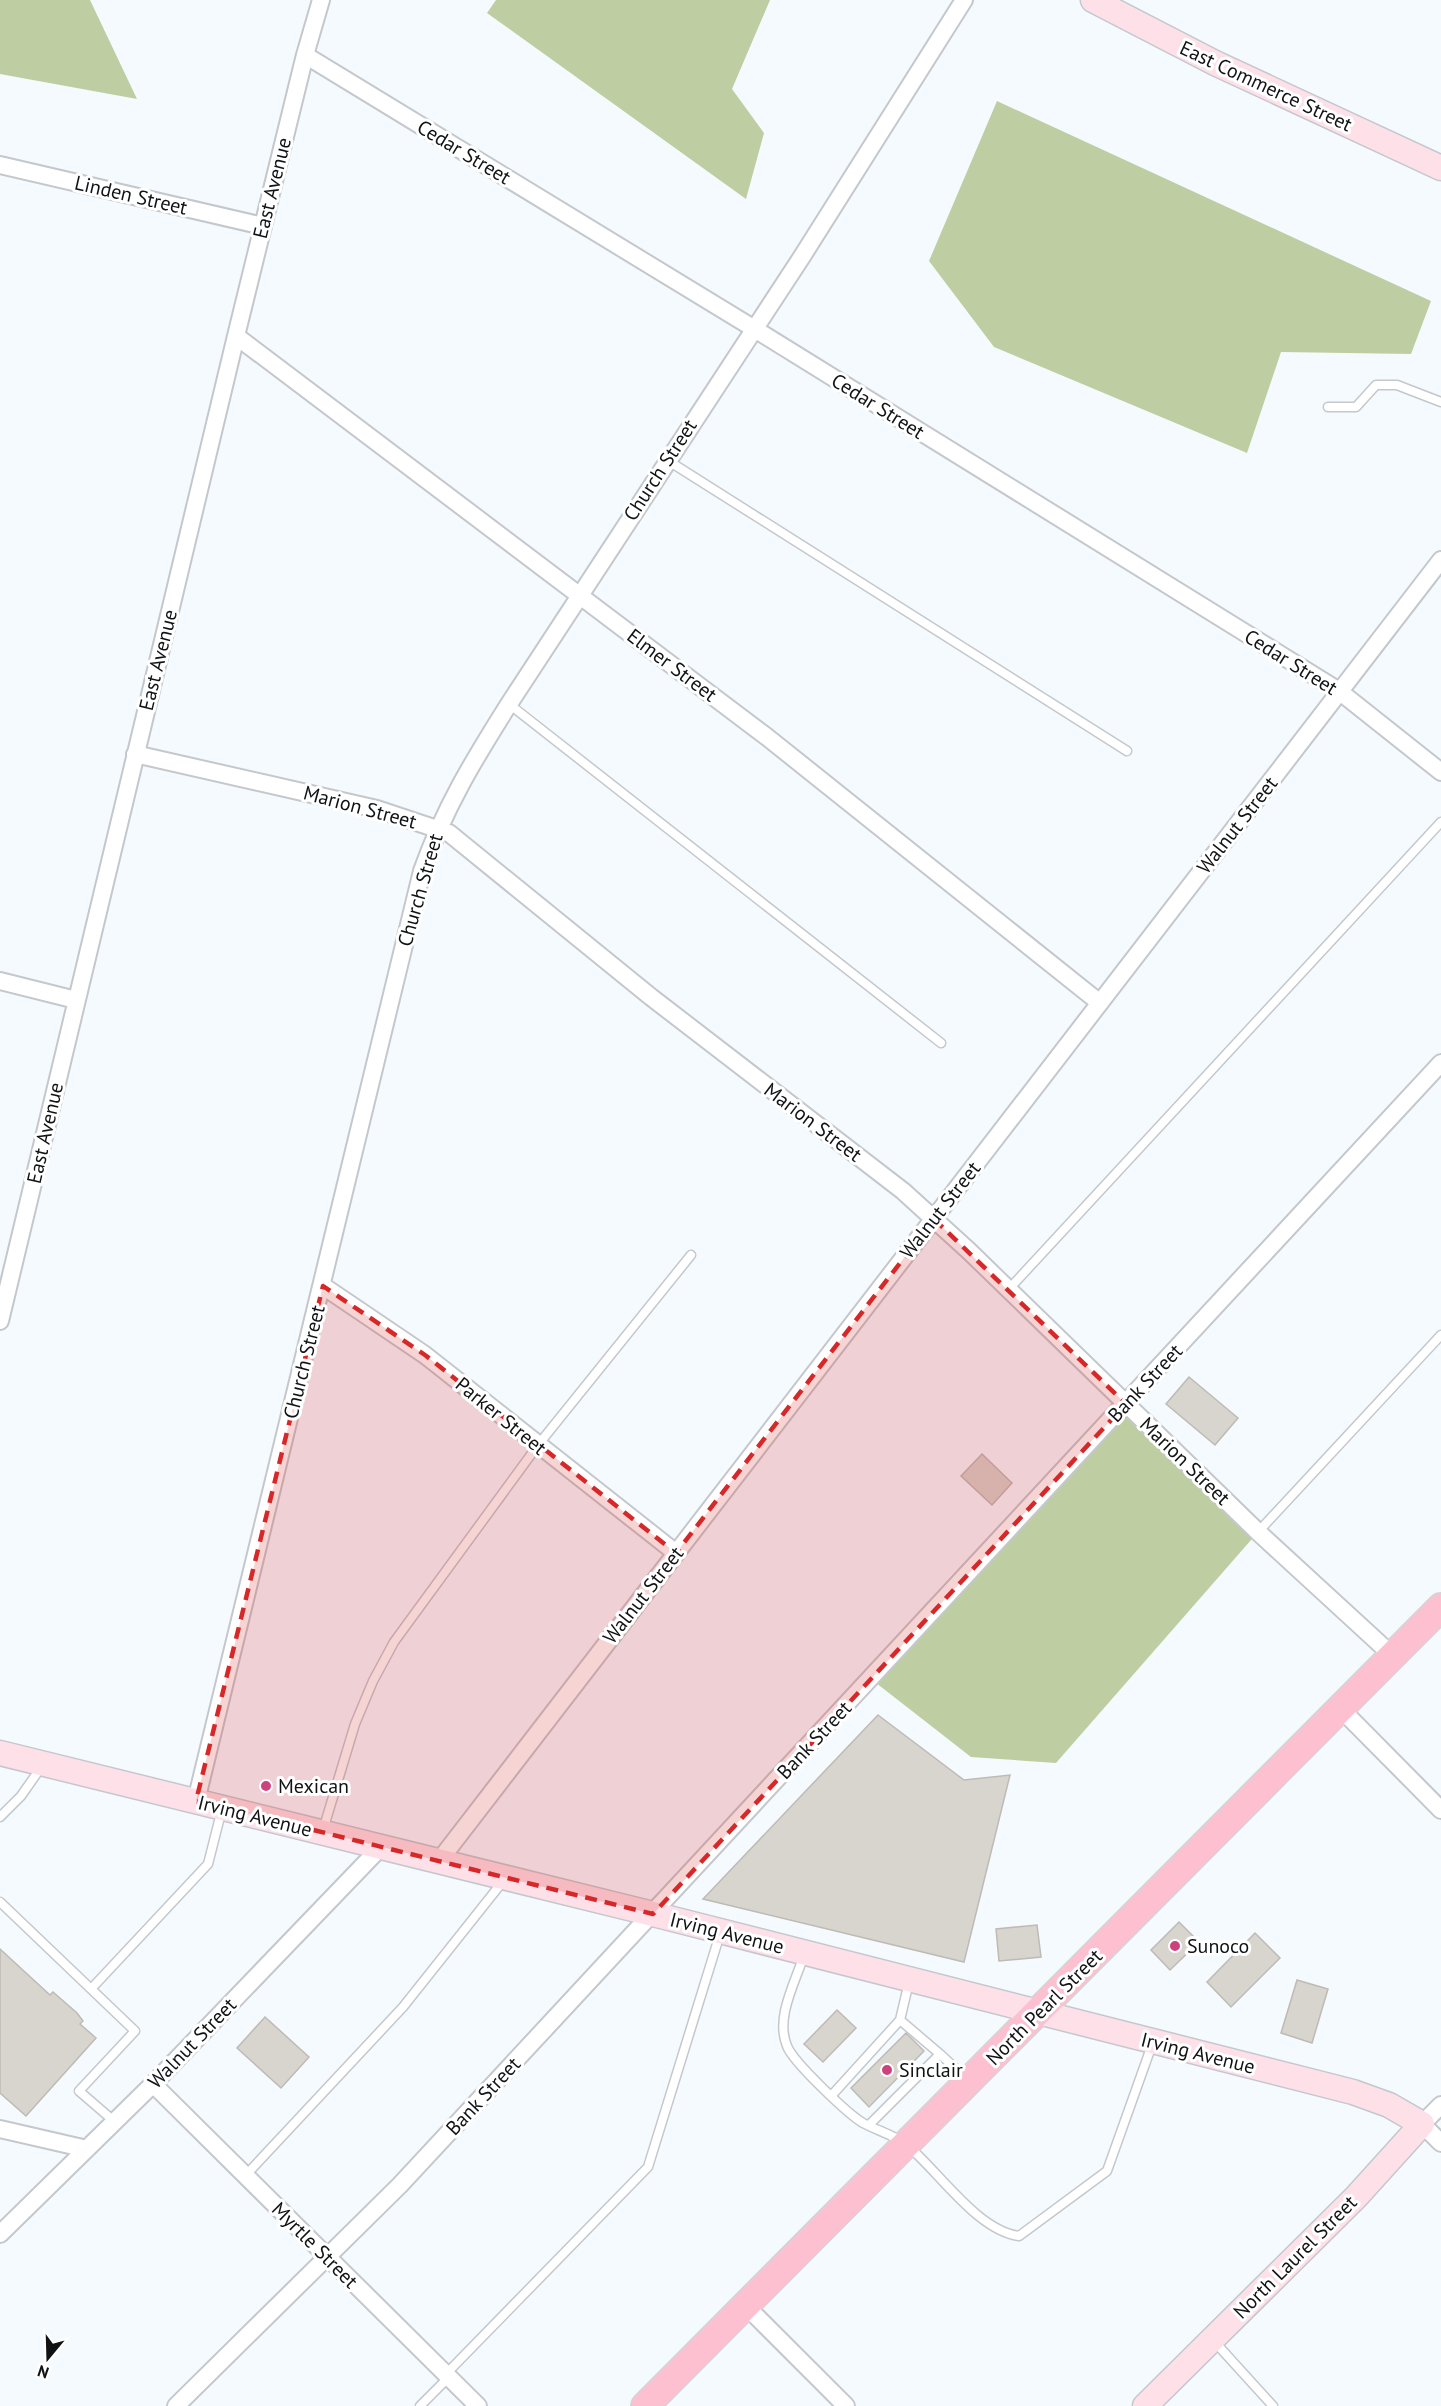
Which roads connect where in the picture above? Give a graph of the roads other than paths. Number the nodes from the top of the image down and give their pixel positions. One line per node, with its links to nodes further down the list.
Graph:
1 (321, 0): 4 (street, East Avenue)
2 (963, 0): 8 (street, Church Street)
3 (1093, 0): 6 (street, East Commerce Street)
4 (305, 55): 7 (street, East Avenue); 8 (street, Cedar Street)
5 (0, 165): 7 (street, Linden Street)
6 (1441, 168)
7 (263, 226): 9 (street, East Avenue)
8 (753, 328): 12 (street, Church Street); 15 (street, Cedar Street)
9 (236, 336): 14 (street, Elmer Street); 18 (street, East Avenue)
10 (1441, 402): 11 (lane)
11 (1328, 406)
12 (667, 460): 14 (street, Church Street); 17 (lane)
13 (1441, 560): 15 (street, Walnut Street)
14 (578, 595): 16 (street, Church Street); 24 (street, Elmer Street)
15 (1339, 692): 19 (street, Cedar Street); 24 (street, Walnut Street)
16 (509, 704): 21 (street, Church Street); 25 (lane)
17 (1127, 751)
18 (135, 754): 21 (street, Marion Street); 23 (street, East Avenue)
19 (1441, 772)
20 (1441, 822): 30 (lane)
21 (437, 829): 27 (street, Marion Street); 29 (street, Church Street)
22 (0, 981): 23 (street)
23 (76, 1000): 31 (street, East Avenue)
24 (1100, 1003): 27 (street, Walnut Street)
25 (941, 1043)
26 (1441, 1063): 33 (street, Bank Street)
27 (934, 1219): 30 (street, Marion Street); 36 (street, Walnut Street)
28 (691, 1255): 34 (lane)
29 (323, 1286): 34 (street, Parker Street); 42 (street, Church Street)
30 (1009, 1290): 33 (street, Marion Street)
31 (0, 1321)
32 (1441, 1335): 35 (lane)
33 (1126, 1404): 35 (street, Marion Street); 51 (street, Bank Street)
34 (538, 1445): 36 (street, Parker Street); 46 (lane)
35 (1258, 1532): 38 (street, Marion Street)
36 (675, 1553): 48 (street, Walnut Street)
37 (1441, 1607): 38 (main road, North Pearl Street)
38 (1392, 1656): 39 (main road, North Pearl Street)
39 (1341, 1709): 44 (street); 56 (main road, North Pearl Street)
40 (0, 1754): 41 (street, Irving Avenue)
41 (44, 1764): 42 (street, Irving Avenue); 45 (lane)
42 (196, 1801): 43 (street, Irving Avenue)
43 (222, 1808): 46 (street, Irving Avenue); 55 (lane)
44 (1441, 1810)
45 (0, 1817)
46 (322, 1833): 47 (street, Irving Avenue)
47 (380, 1848): 48 (street, Irving Avenue); 61 (street, Walnut Street)
48 (439, 1861): 49 (street, Irving Avenue)
49 (506, 1877): 51 (street, Irving Avenue); 71 (lane)
50 (0, 1902): 55 (lane)
51 (653, 1914): 52 (street, Irving Avenue); 73 (street, Bank Street)
52 (721, 1931): 53 (street, Irving Avenue); 76 (lane)
53 (805, 1953): 54 (street, Irving Avenue); 62 (lane)
54 (910, 1980): 56 (street, Irving Avenue); 57 (lane)
55 (91, 1989): 64 (lane)
56 (1038, 2013): 58 (street, Irving Avenue); 60 (main road, North Pearl Street)
57 (900, 2020): 59 (lane); 62 (lane)
58 (1154, 2042): 65 (street, Irving Avenue); 69 (lane)
59 (940, 2054): 60 (lane); 66 (lane)
60 (969, 2081): 69 (main road, North Pearl Street)
61 (153, 2084): 64 (street, Walnut Street); 71 (street, Myrtle Street)
62 (832, 2095): 66 (lane)
63 (1441, 2105): 65 (street, North Laurel Street)
64 (115, 2122): 70 (street, Walnut Street)
65 (1422, 2124): 68 (street, Irving Avenue); 75 (street, North Laurel Street)
66 (869, 2125): 69 (lane)
67 (0, 2129): 70 (street)
68 (1441, 2143)
69 (906, 2145): 74 (main road, North Pearl Street)
70 (87, 2150): 72 (street, Walnut Street)
71 (245, 2176): 73 (street, Myrtle Street)
72 (0, 2234)
73 (327, 2257): 76 (street, Myrtle Street); 77 (street, Bank Street)
74 (746, 2306): 80 (main road, North Pearl Street); 81 (street)
75 (1212, 2340): 82 (street, North Laurel Street); 83 (lane)
76 (448, 2376): 78 (lane); 79 (street, Myrtle Street)
77 (176, 2406)
78 (420, 2406)
79 (478, 2406)
80 (645, 2406)
81 (846, 2406)
82 (1145, 2406)
83 (1273, 2406)

